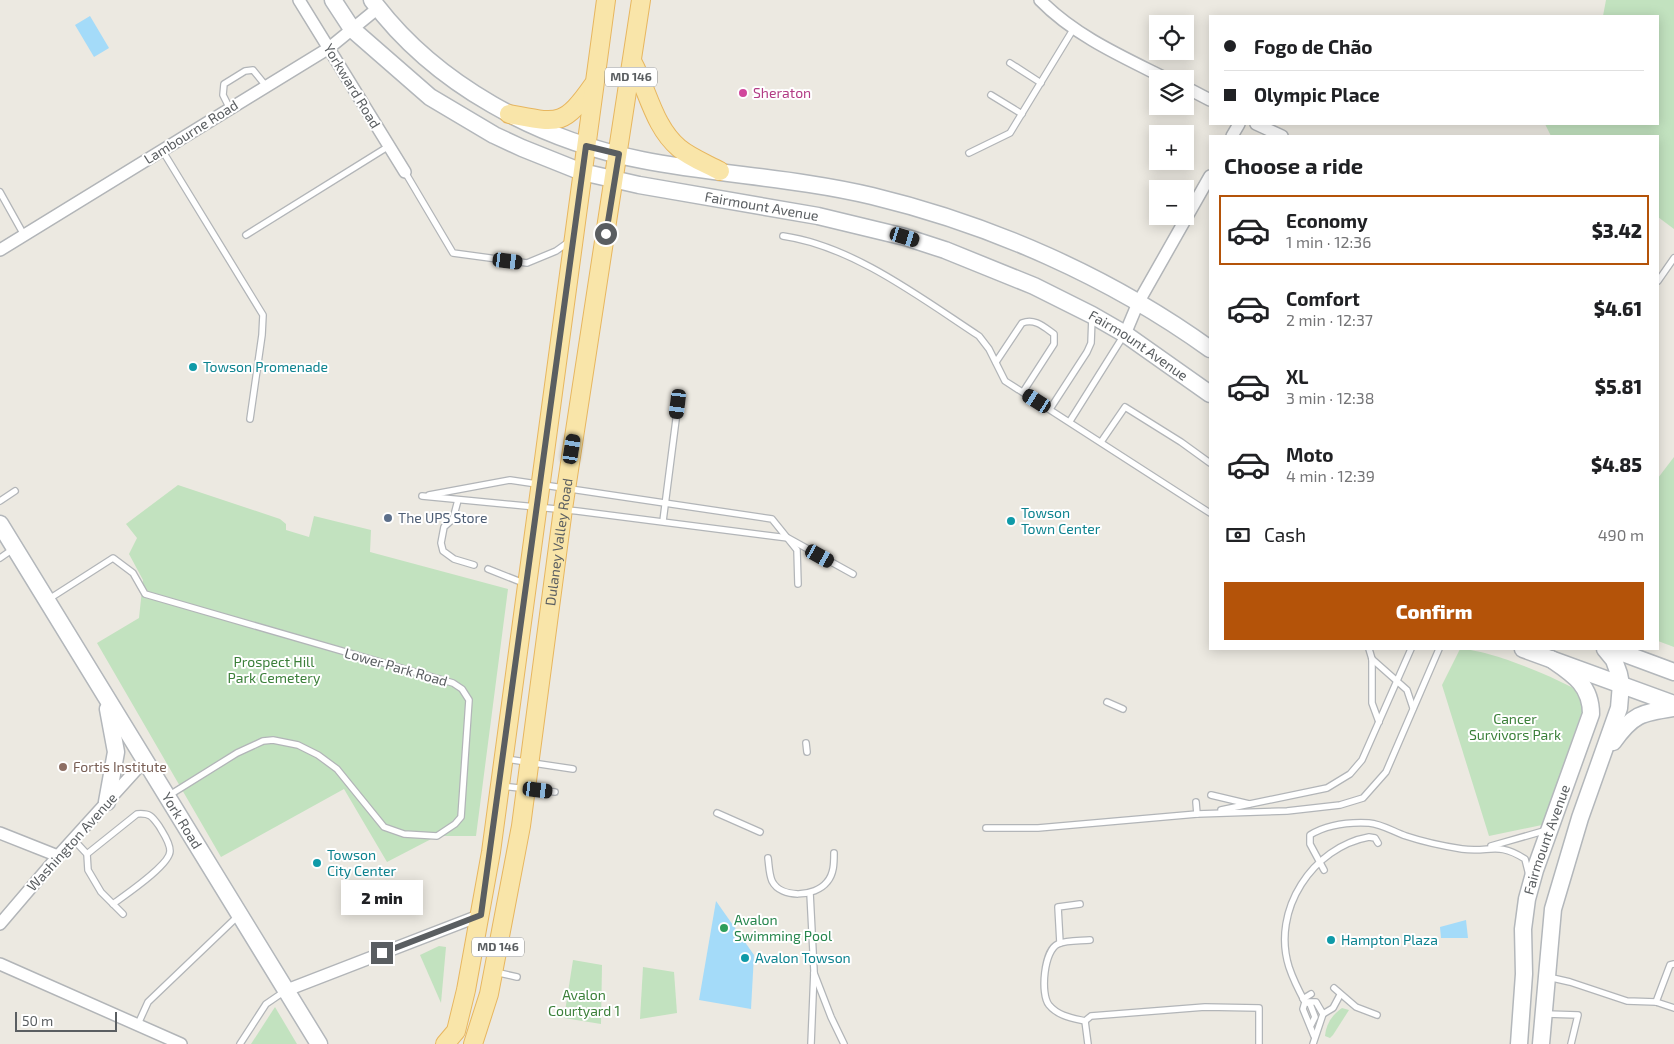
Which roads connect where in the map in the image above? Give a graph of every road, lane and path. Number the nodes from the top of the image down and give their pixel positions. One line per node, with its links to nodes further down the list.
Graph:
1 (299, 0): 9 (street, Yorkward Road)
2 (334, 0): 8 (main road, Fairmount Avenue)
3 (606, 0): 14 (main road, Dulaney Valley Road / MD 146)
4 (641, 0): 10 (main road, Dulaney Valley Road / MD 146)
5 (1040, 0): 7 (street)
6 (375, 4): 8 (street, Lambourne Road); 20 (main road, Fairmount Avenue)
7 (1074, 28): 12 (street); 13 (lane)
8 (352, 29): 9 (street, Lambourne Road); 31 (main road, Fairmount Avenue)
9 (329, 48): 15 (street, Lambourne Road); 24 (street, Yorkward Road)
10 (633, 63): 28 (main road, Dulaney Valley Road / MD 146); 29 (main road)
11 (1010, 63): 13 (lane)
12 (1149, 70)
13 (1041, 82): 21 (lane)
14 (595, 83): 20 (main road); 25 (main road, Dulaney Valley Road / MD 146)
15 (266, 86): 19 (street, Lambourne Road); 19 (lane)
16 (1194, 92): 18 (street)
17 (991, 96): 21 (lane)
18 (1209, 100)
19 (230, 109): 26 (street, Lambourne Road)
20 (509, 114): 25 (main road, Fairmount Avenue)
21 (1022, 114): 27 (lane)
22 (1262, 125): 23 (street)
23 (1280, 135)
24 (389, 146): 30 (street, Yorkward Road); 36 (lane)
25 (586, 146): 28 (main road, Fairmount Avenue); 31 (main road, Dulaney Valley Road / MD 146)
26 (162, 150): 35 (street, Lambourne Road); 51 (lane)
27 (968, 153)
28 (619, 154): 29 (main road, Fairmount Avenue); 33 (main road, Dulaney Valley Road / MD 146)
29 (720, 171): 42 (main road, Fairmount Avenue)
30 (405, 172): 38 (lane)
31 (582, 172): 33 (main road, Fairmount Avenue); 38 (main road, Dulaney Valley Road / MD 146)
32 (1209, 178): 42 (street)
33 (615, 180): 43 (main road, Fairmount Avenue); 56 (main road, Dulaney Valley Road / MD 146)
34 (0, 192): 35 (lane)
35 (24, 235): 39 (street, Lambourne Road)
36 (246, 235)
37 (783, 236): 46 (lane)
38 (573, 238): 55 (main road, Dulaney Valley Road / MD 146)
39 (0, 250)
40 (1674, 258): 41 (lane)
41 (1659, 280)
42 (1138, 303): 44 (street); 45 (main road, Fairmount Avenue)
43 (1092, 315): 44 (main road, Fairmount Avenue); 50 (lane)
44 (1125, 334): 48 (main road, Fairmount Avenue); 52 (lane)
45 (1209, 347)
46 (996, 362): 47 (lane); 47 (lane)
47 (1023, 392): 50 (lane)
48 (1209, 393)
49 (678, 404): 60 (lane)
50 (1050, 409): 52 (lane)
51 (250, 419)
52 (1070, 421): 53 (lane)
53 (1102, 442): 54 (lane); 63 (lane)
54 (1209, 462)
55 (540, 483): 56 (lane); 58 (lane); 61 (main road, Dulaney Valley Road / MD 146)
56 (566, 488): 60 (lane); 62 (main road, Dulaney Valley Road / MD 146)
57 (15, 491): 59 (lane)
58 (458, 500): 61 (lane); 69 (lane)
59 (0, 501)
60 (666, 502): 64 (lane); 66 (lane)
61 (536, 507): 62 (lane); 72 (main road, Dulaney Valley Road / MD 146)
62 (563, 510): 64 (lane); 98 (main road, Dulaney Valley Road / MD 146)
63 (1209, 512)
64 (663, 522): 66 (lane)
65 (0, 524): 67 (main road, York Road)
66 (788, 538): 71 (lane); 73 (lane)
67 (15, 548): 68 (lane); 74 (main road, York Road)
68 (0, 558)
69 (474, 565)
70 (488, 569): 72 (lane)
71 (853, 574)
72 (526, 584): 95 (main road, Dulaney Valley Road / MD 146)
73 (798, 584)
74 (47, 600): 86 (main road, York Road); 104 (lane, Lower Park Road)
75 (1369, 650): 81 (lane)
76 (1411, 650): 84 (lane)
77 (1439, 650): 89 (lane)
78 (1527, 650): 82 (main road, Fairmount Avenue)
79 (1606, 650): 85 (main road, Fairmount Avenue)
80 (1615, 650): 83 (main road)
81 (1372, 659): 84 (lane); 92 (lane)
82 (1551, 659): 85 (main road, Fairmount Avenue); 111 (main road, Fairmount Avenue)
83 (1674, 672)
84 (1396, 680): 89 (lane); 92 (lane)
85 (1621, 684): 88 (main road); 97 (main road, Fairmount Avenue)
86 (105, 694): 96 (main road, York Road); 105 (main road)
87 (1107, 702): 91 (lane)
88 (1674, 704)
89 (1413, 708): 109 (lane)
90 (1674, 708): 97 (main road)
91 (1123, 709)
92 (1379, 723): 107 (lane)
93 (806, 743): 94 (lane)
94 (806, 752)
95 (502, 758): 98 (lane); 100 (main road, Dulaney Valley Road / MD 146)
96 (145, 760): 104 (main road, York Road); 105 (street, Washington Avenue)
97 (1600, 760): 137 (main road, Fairmount Avenue)
98 (530, 763): 99 (lane); 101 (main road, Dulaney Valley Road / MD 146)
99 (573, 769)
100 (499, 786): 101 (lane); 128 (main road, Dulaney Valley Road / MD 146)
101 (526, 789): 102 (lane); 135 (main road, Dulaney Valley Road / MD 146)
102 (555, 792)
103 (1211, 795): 107 (lane)
104 (167, 796): 127 (main road, York Road)
105 (107, 802): 114 (street, Washington Avenue)
106 (1196, 802): 109 (lane)
107 (1253, 805): 109 (lane)
108 (718, 813): 113 (lane)
109 (1197, 814): 110 (lane)
110 (986, 828)
111 (1549, 829): 116 (lane); 123 (main road, Fairmount Avenue)
112 (0, 832): 119 (street)
113 (760, 832)
114 (73, 838): 118 (lane); 119 (street, Washington Avenue)
115 (1378, 843): 143 (lane)
116 (1482, 848): 121 (lane); 123 (lane)
117 (834, 853): 122 (lane)
118 (87, 854): 124 (lane); 124 (lane)
119 (58, 856): 129 (street, Washington Avenue)
120 (768, 858): 122 (lane)
121 (1324, 870)
122 (810, 893): 134 (lane)
123 (1527, 899): 163 (main road, Fairmount Avenue)
124 (113, 904): 126 (lane)
125 (1080, 904): 131 (lane)
126 (123, 914)
127 (240, 915): 139 (main road, York Road); 150 (lane)
128 (481, 915): 139 (street); 155 (main road, Dulaney Valley Road / MD 146)
129 (0, 924)
130 (1090, 940): 131 (lane)
131 (1060, 943): 149 (lane)
132 (0, 964): 150 (street)
133 (1674, 964): 144 (lane)
134 (814, 971): 158 (lane); 159 (lane)
135 (493, 972): 136 (lane); 140 (main road, Dulaney Valley Road / MD 146)
136 (517, 977)
137 (1546, 977): 144 (lane); 147 (main road, Fairmount Avenue)
138 (1334, 988): 142 (lane)
139 (287, 990): 152 (main road, York Road); 154 (lane)
140 (488, 994): 156 (main road, Dulaney Valley Road); 157 (main road, Dulaney Valley Road)
141 (1311, 994): 143 (lane)
142 (1340, 995): 146 (lane); 148 (lane)
143 (1304, 1000): 146 (lane); 151 (lane)
144 (1656, 1002): 145 (lane)
145 (1674, 1008)
146 (1323, 1014): 151 (lane)
147 (1544, 1014): 164 (main road, Fairmount Avenue); 165 (lane)
148 (1377, 1015)
149 (1085, 1021): 160 (lane); 161 (lane)
150 (138, 1024): 153 (street)
151 (1314, 1036): 162 (lane)
152 (319, 1042)
153 (181, 1044)
154 (240, 1044)
155 (445, 1044)
156 (473, 1044)
157 (484, 1044)
158 (811, 1044)
159 (844, 1044)
160 (1088, 1044)
161 (1259, 1044)
162 (1313, 1044)
163 (1519, 1044)
164 (1541, 1044)
165 (1570, 1044)

